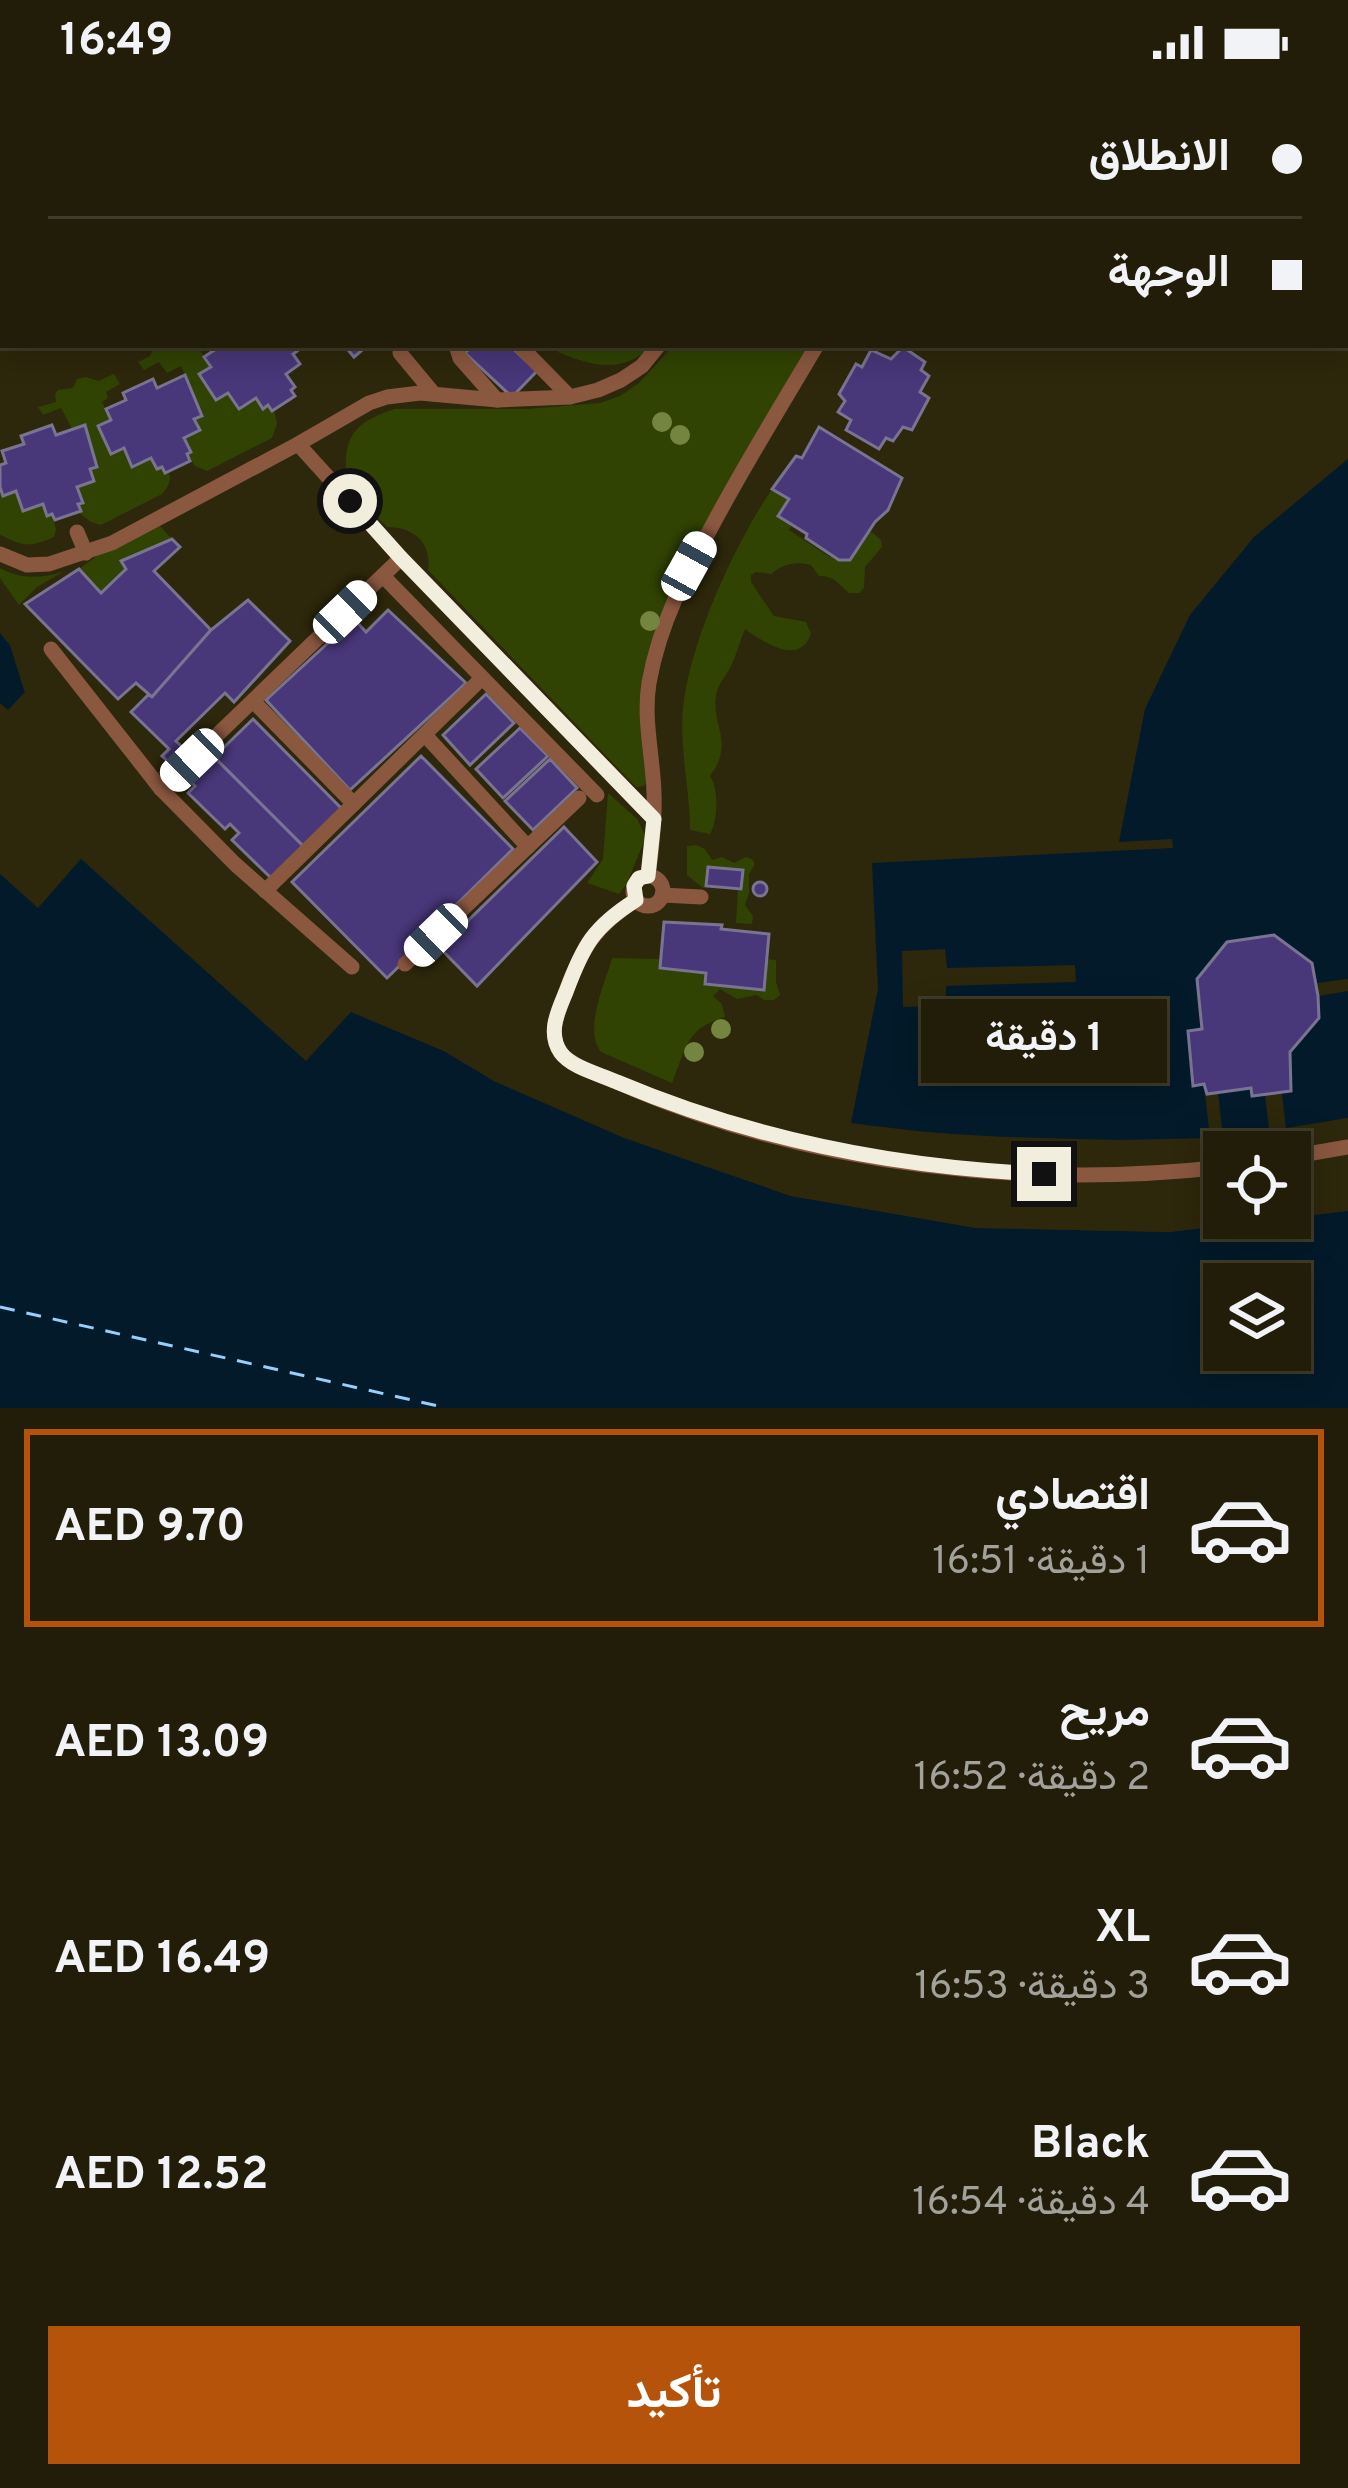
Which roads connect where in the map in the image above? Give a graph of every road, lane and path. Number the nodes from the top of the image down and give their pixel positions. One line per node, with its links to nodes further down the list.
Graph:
1 (457, 348): 8 (lane)
2 (522, 348): 7 (lane)
3 (657, 348): 7 (lane)
4 (815, 348): 23 (lane)
5 (400, 353): 6 (lane)
6 (434, 394): 8 (lane); 9 (lane)
7 (569, 397): 8 (lane)
8 (497, 400)
9 (298, 445): 11 (lane); 13 (lane)
10 (76, 532): 11 (lane)
11 (86, 553): 12 (lane)
12 (0, 554)
13 (401, 558): 14 (lane); 23 (lane)
14 (382, 576): 16 (lane); 17 (lane)
15 (51, 650): 19 (lane)
16 (482, 678): 18 (lane); 20 (lane)
17 (253, 701): 19 (lane); 22 (lane)
18 (425, 735): 22 (lane); 24 (lane)
19 (161, 789): 26 (lane)
20 (597, 795)
21 (579, 798): 24 (lane)
22 (354, 804): 26 (lane)
23 (654, 819): 25 (lane)
24 (528, 847): 30 (lane)
25 (648, 876): 27 (lane); 29 (lane)
26 (265, 891): 31 (lane)
27 (662, 895): 28 (lane); 29 (lane)
28 (701, 897)
29 (636, 900): 34 (lane)
30 (405, 964)
31 (352, 967)
32 (1348, 1148): 33 (lane)
33 (1311, 1154)
34 (1203, 1169)

